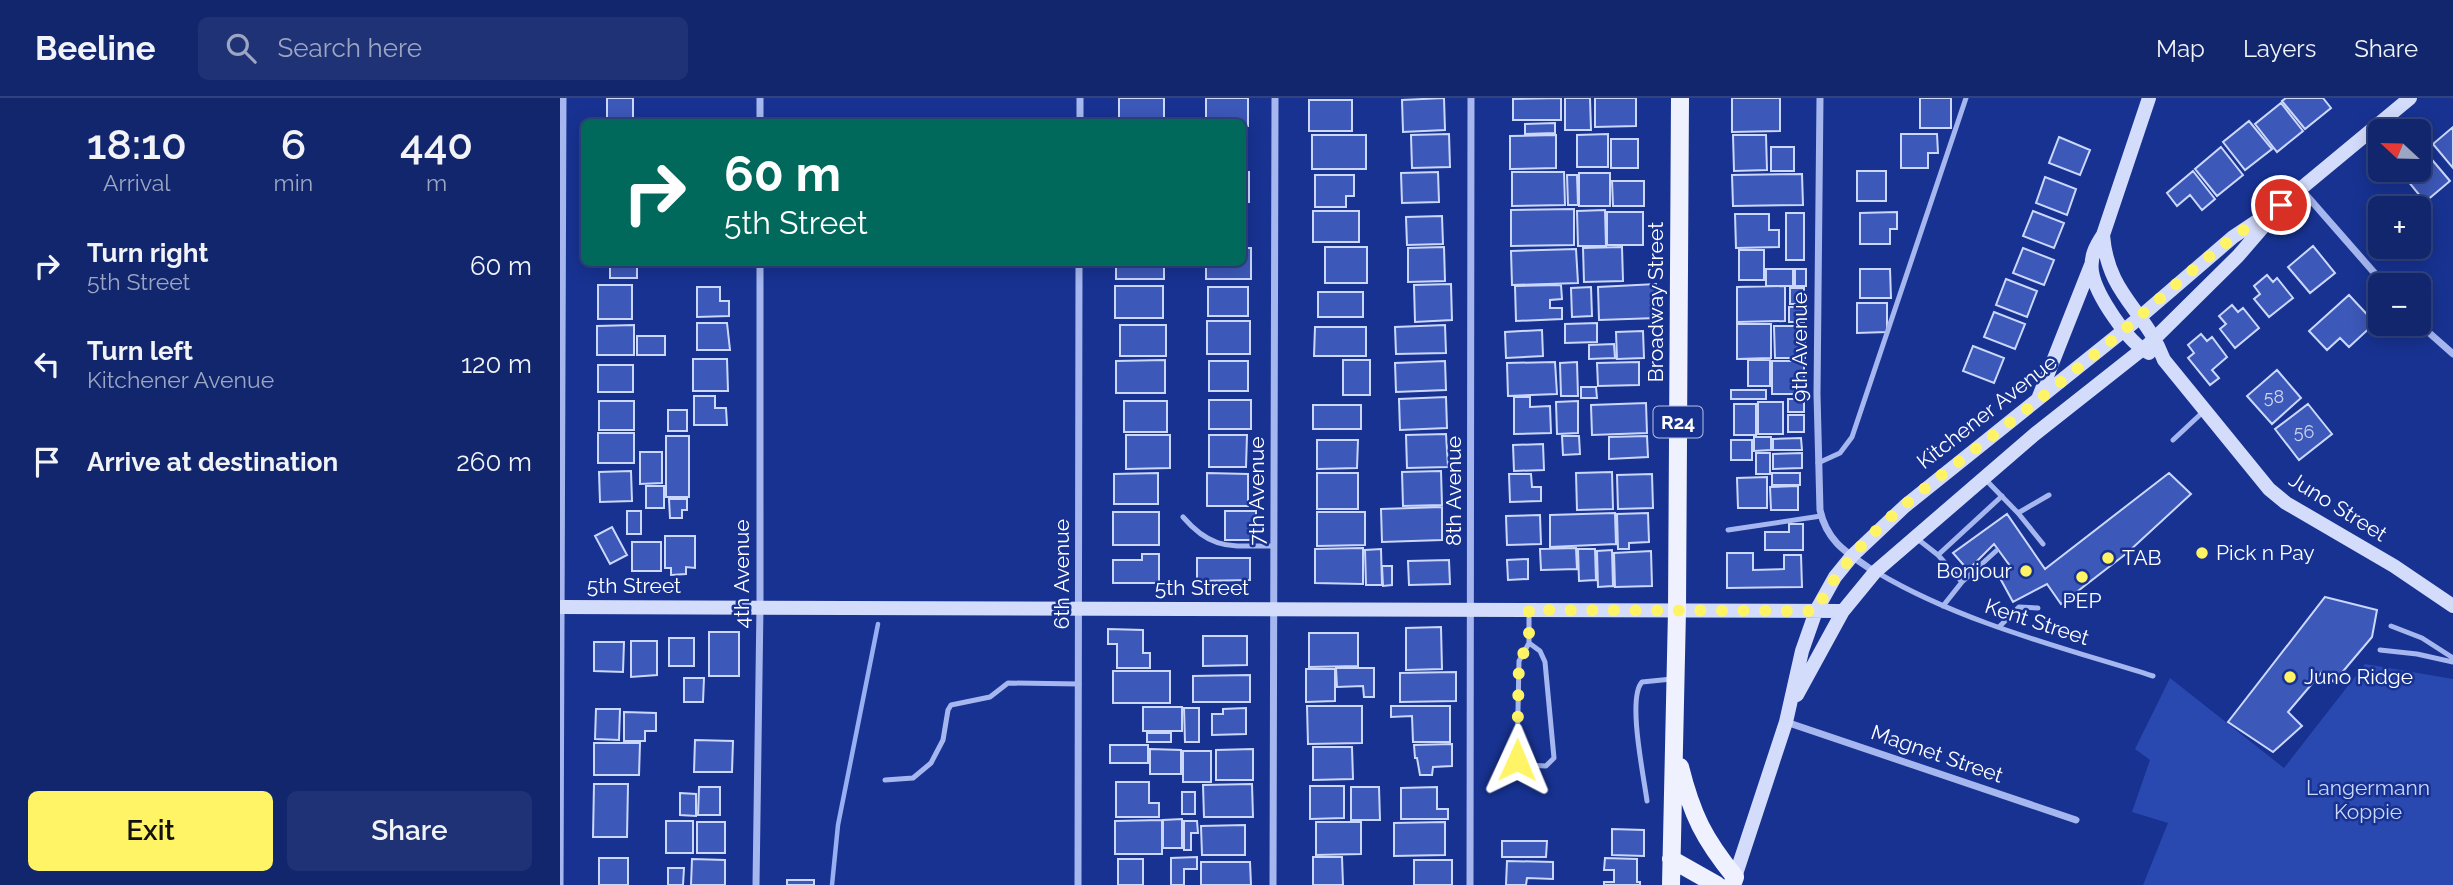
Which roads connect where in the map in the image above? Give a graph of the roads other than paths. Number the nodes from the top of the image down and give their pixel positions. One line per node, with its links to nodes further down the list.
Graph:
1 (563, 98): 49 (street)
2 (760, 98): 11 (street)
3 (1080, 98): 12 (street)
4 (1275, 98): 40 (street, 7th Avenue)
5 (1471, 98): 53 (street, 8th Avenue)
6 (1680, 98): 55 (main road, Broadway Street / R24)
7 (1820, 98): 30 (street, 9th Avenue)
8 (1966, 98): 30 (lane)
9 (2149, 98): 15 (street)
10 (2410, 98): 13 (street, Kitchener Avenue)
11 (760, 119)
12 (1080, 119)
13 (2301, 189): 14 (street, Kitchener Avenue); 19 (street)
14 (2281, 205): 20 (street, Kitchener Avenue); 23 (street, Kitchener Avenue)
15 (2103, 236): 16 (street); 20 (street)
16 (2091, 265): 21 (street); 27 (street)
17 (760, 266): 46 (street, 4th Avenue)
18 (1079, 266): 51 (street, 6th Avenue)
19 (2374, 273)
20 (2140, 317): 21 (street, Kitchener Avenue); 23 (street)
21 (2124, 330): 24 (street); 27 (street, Kitchener Avenue)
22 (2431, 335): 25 (street)
23 (2156, 337): 24 (street, Kitchener Avenue); 26 (street)
24 (2142, 349): 26 (street); 31 (street, Kitchener Avenue)
25 (2453, 354)
26 (2164, 360): 28 (street, Juno Street)
27 (2038, 401): 43 (street, Kitchener Avenue)
28 (2205, 410): 29 (lane); 48 (street, Juno Street)
29 (2173, 440)
30 (1818, 463): 35 (street, 9th Avenue)
31 (1984, 478): 33 (lane); 38 (street, Kitchener Avenue)
32 (2049, 495): 34 (lane)
33 (2002, 496): 34 (lane); 42 (lane)
34 (2018, 513): 39 (lane)
35 (1821, 516): 37 (lane); 43 (street, 9th Avenue)
36 (1183, 517): 40 (lane)
37 (1728, 530)
38 (1915, 537): 42 (lane); 44 (street, Kitchener Avenue)
39 (2042, 544)
40 (1274, 546): 52 (street, 7th Avenue)
41 (1996, 551): 45 (lane)
42 (1938, 555): 45 (lane)
43 (1852, 556): 44 (street, 9th Avenue); 56 (street, Kitchener Avenue)
44 (1875, 572): 47 (lane, Kent Street); 57 (street, Kitchener Avenue)
45 (1962, 582): 47 (lane)
46 (760, 606): 49 (street, 5th Street); 51 (street, 5th Street); 75 (street, 4th Avenue)
47 (1944, 606): 59 (lane, Kent Street)
48 (2453, 606)
49 (561, 607): 74 (street)
50 (2038, 607): 59 (lane)
51 (1079, 608): 52 (street, 5th Street); 65 (street, 6th Avenue)
52 (1274, 609): 53 (street, 5th Street); 77 (street, 7th Avenue)
53 (1471, 610): 54 (street, 5th Street); 78 (street, 8th Avenue)
54 (1529, 610): 55 (street, 5th Street); 60 (lane)
55 (1677, 611): 56 (street, 5th Street); 64 (main road, Broadway Street / R24)
56 (1816, 611): 57 (street, 5th Street); 66 (street, Kitchener Avenue)
57 (1843, 611): 66 (street, Kitchener Avenue)
58 (2391, 626): 62 (lane)
59 (1999, 627): 63 (lane, Kent Street)
60 (1529, 643): 60 (lane)
61 (2380, 650): 62 (lane)
62 (2453, 660)
63 (2153, 676)
64 (1675, 679): 68 (main road, Broadway Street / R24); 70 (lane)
65 (1079, 684): 69 (lane); 76 (street, 6th Avenue)
66 (1791, 705): 67 (street, Kitchener Avenue)
67 (1786, 722): 71 (street, Magnet Street); 73 (street, Kitchener Avenue)
68 (1674, 747): 72 (main road, Broadway Street / R24); 73 (main road, Kitchener Avenue / R24)
69 (885, 780)
70 (1647, 800)
71 (2076, 820)
72 (1671, 859): 79 (main road, Broadway Street / R24); 80 (main road)
73 (1734, 881)
74 (560, 885)
75 (756, 885)
76 (1078, 885)
77 (1273, 885)
78 (1470, 885)
79 (1671, 885)
80 (1717, 885)

